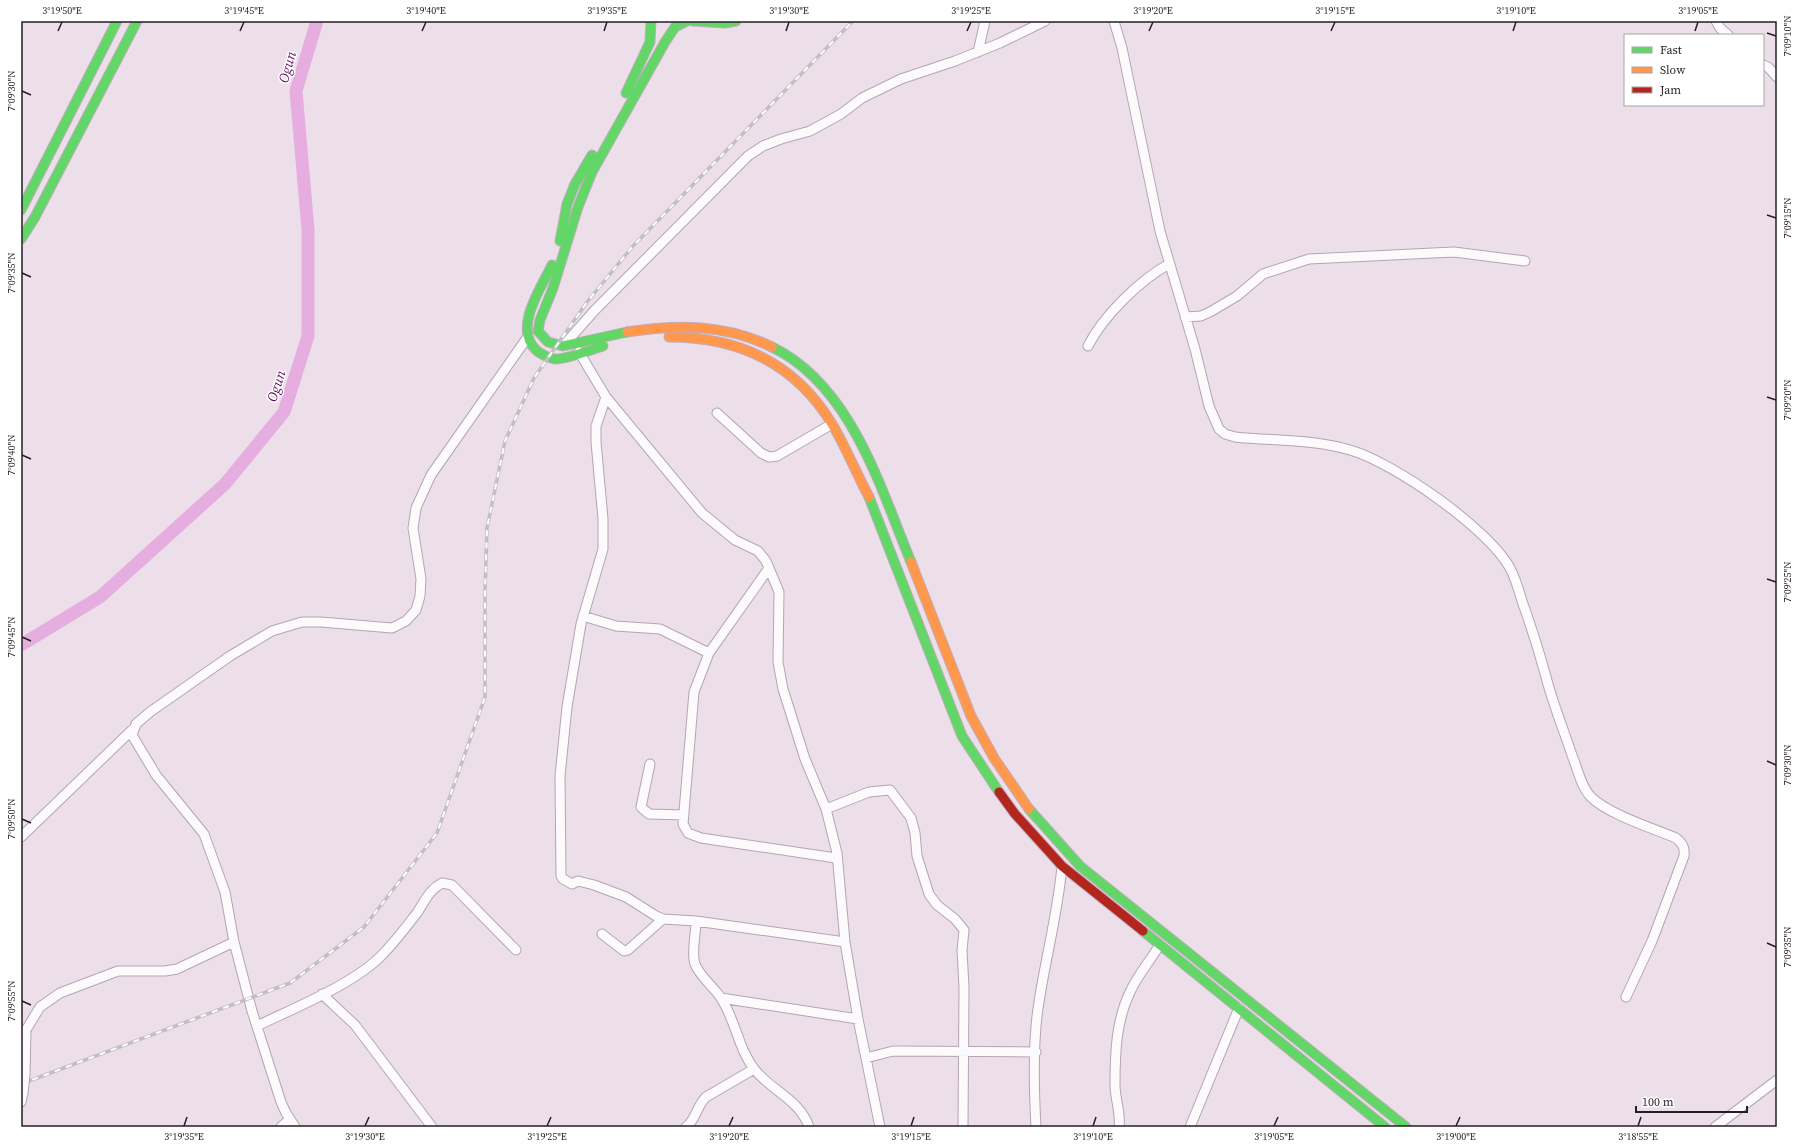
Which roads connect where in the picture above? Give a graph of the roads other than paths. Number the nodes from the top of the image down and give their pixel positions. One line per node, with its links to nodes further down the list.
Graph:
1 (117, 21): 15 (main road)
2 (137, 21): 16 (main road)
3 (651, 21): 20 (main road)
4 (687, 21): 21 (main road)
5 (693, 21): 6 (main road)
6 (736, 21)
7 (985, 21): 12 (street)
8 (1045, 21): 12 (street)
9 (1114, 21): 18 (street)
10 (1716, 21): 11 (street)
11 (1727, 34)
12 (978, 52): 21 (street)
13 (1764, 65): 14 (street)
14 (1777, 77)
15 (21, 210)
16 (21, 239)
17 (1525, 261): 19 (street)
18 (1169, 264): 19 (street); 22 (street)
19 (1185, 317): 47 (street)
20 (527, 338): 23 (main road); 32 (street)
21 (563, 346): 25 (main road)
22 (1088, 346)
23 (579, 352): 24 (street); 26 (main road)
24 (606, 397): 29 (street); 30 (street)
25 (838, 405): 26 (main road); 69 (main road)
26 (825, 412): 28 (main road)
27 (717, 413): 28 (street)
28 (832, 424): 38 (main road)
29 (770, 568): 31 (street); 34 (street)
30 (583, 616): 31 (street); 39 (street)
31 (709, 653): 35 (street)
32 (132, 730): 36 (street); 42 (street)
33 (650, 764): 35 (street)
34 (826, 809): 37 (street); 52 (street)
35 (684, 815): 37 (street)
36 (21, 837)
37 (836, 858): 43 (street)
38 (1062, 866): 44 (main road); 53 (street)
39 (663, 918): 40 (street); 41 (street)
40 (696, 921): 43 (street); 48 (street)
41 (602, 934)
42 (234, 942): 51 (street); 57 (street, bridge)
43 (845, 942): 50 (street)
44 (1160, 946): 49 (main road); 66 (street)
45 (516, 950): 46 (street)
46 (322, 994): 51 (street); 60 (street)
47 (1626, 997)
48 (721, 998): 50 (street); 55 (street)
49 (1239, 1008): 67 (street); 68 (main road)
50 (858, 1020): 54 (street)
51 (257, 1026): 58 (street)
52 (963, 1052): 53 (street); 54 (street); 64 (street)
53 (1036, 1052): 65 (street)
54 (866, 1058): 63 (street)
55 (754, 1069): 61 (street); 62 (street)
56 (1777, 1080): 70 (street)
57 (22, 1097)
58 (292, 1123): 59 (street)
59 (281, 1127)
60 (432, 1127)
61 (686, 1127)
62 (809, 1127)
63 (880, 1127)
64 (963, 1127)
65 (1036, 1127)
66 (1119, 1127)
67 (1190, 1127)
68 (1385, 1127)
69 (1406, 1127)
70 (1715, 1127)

